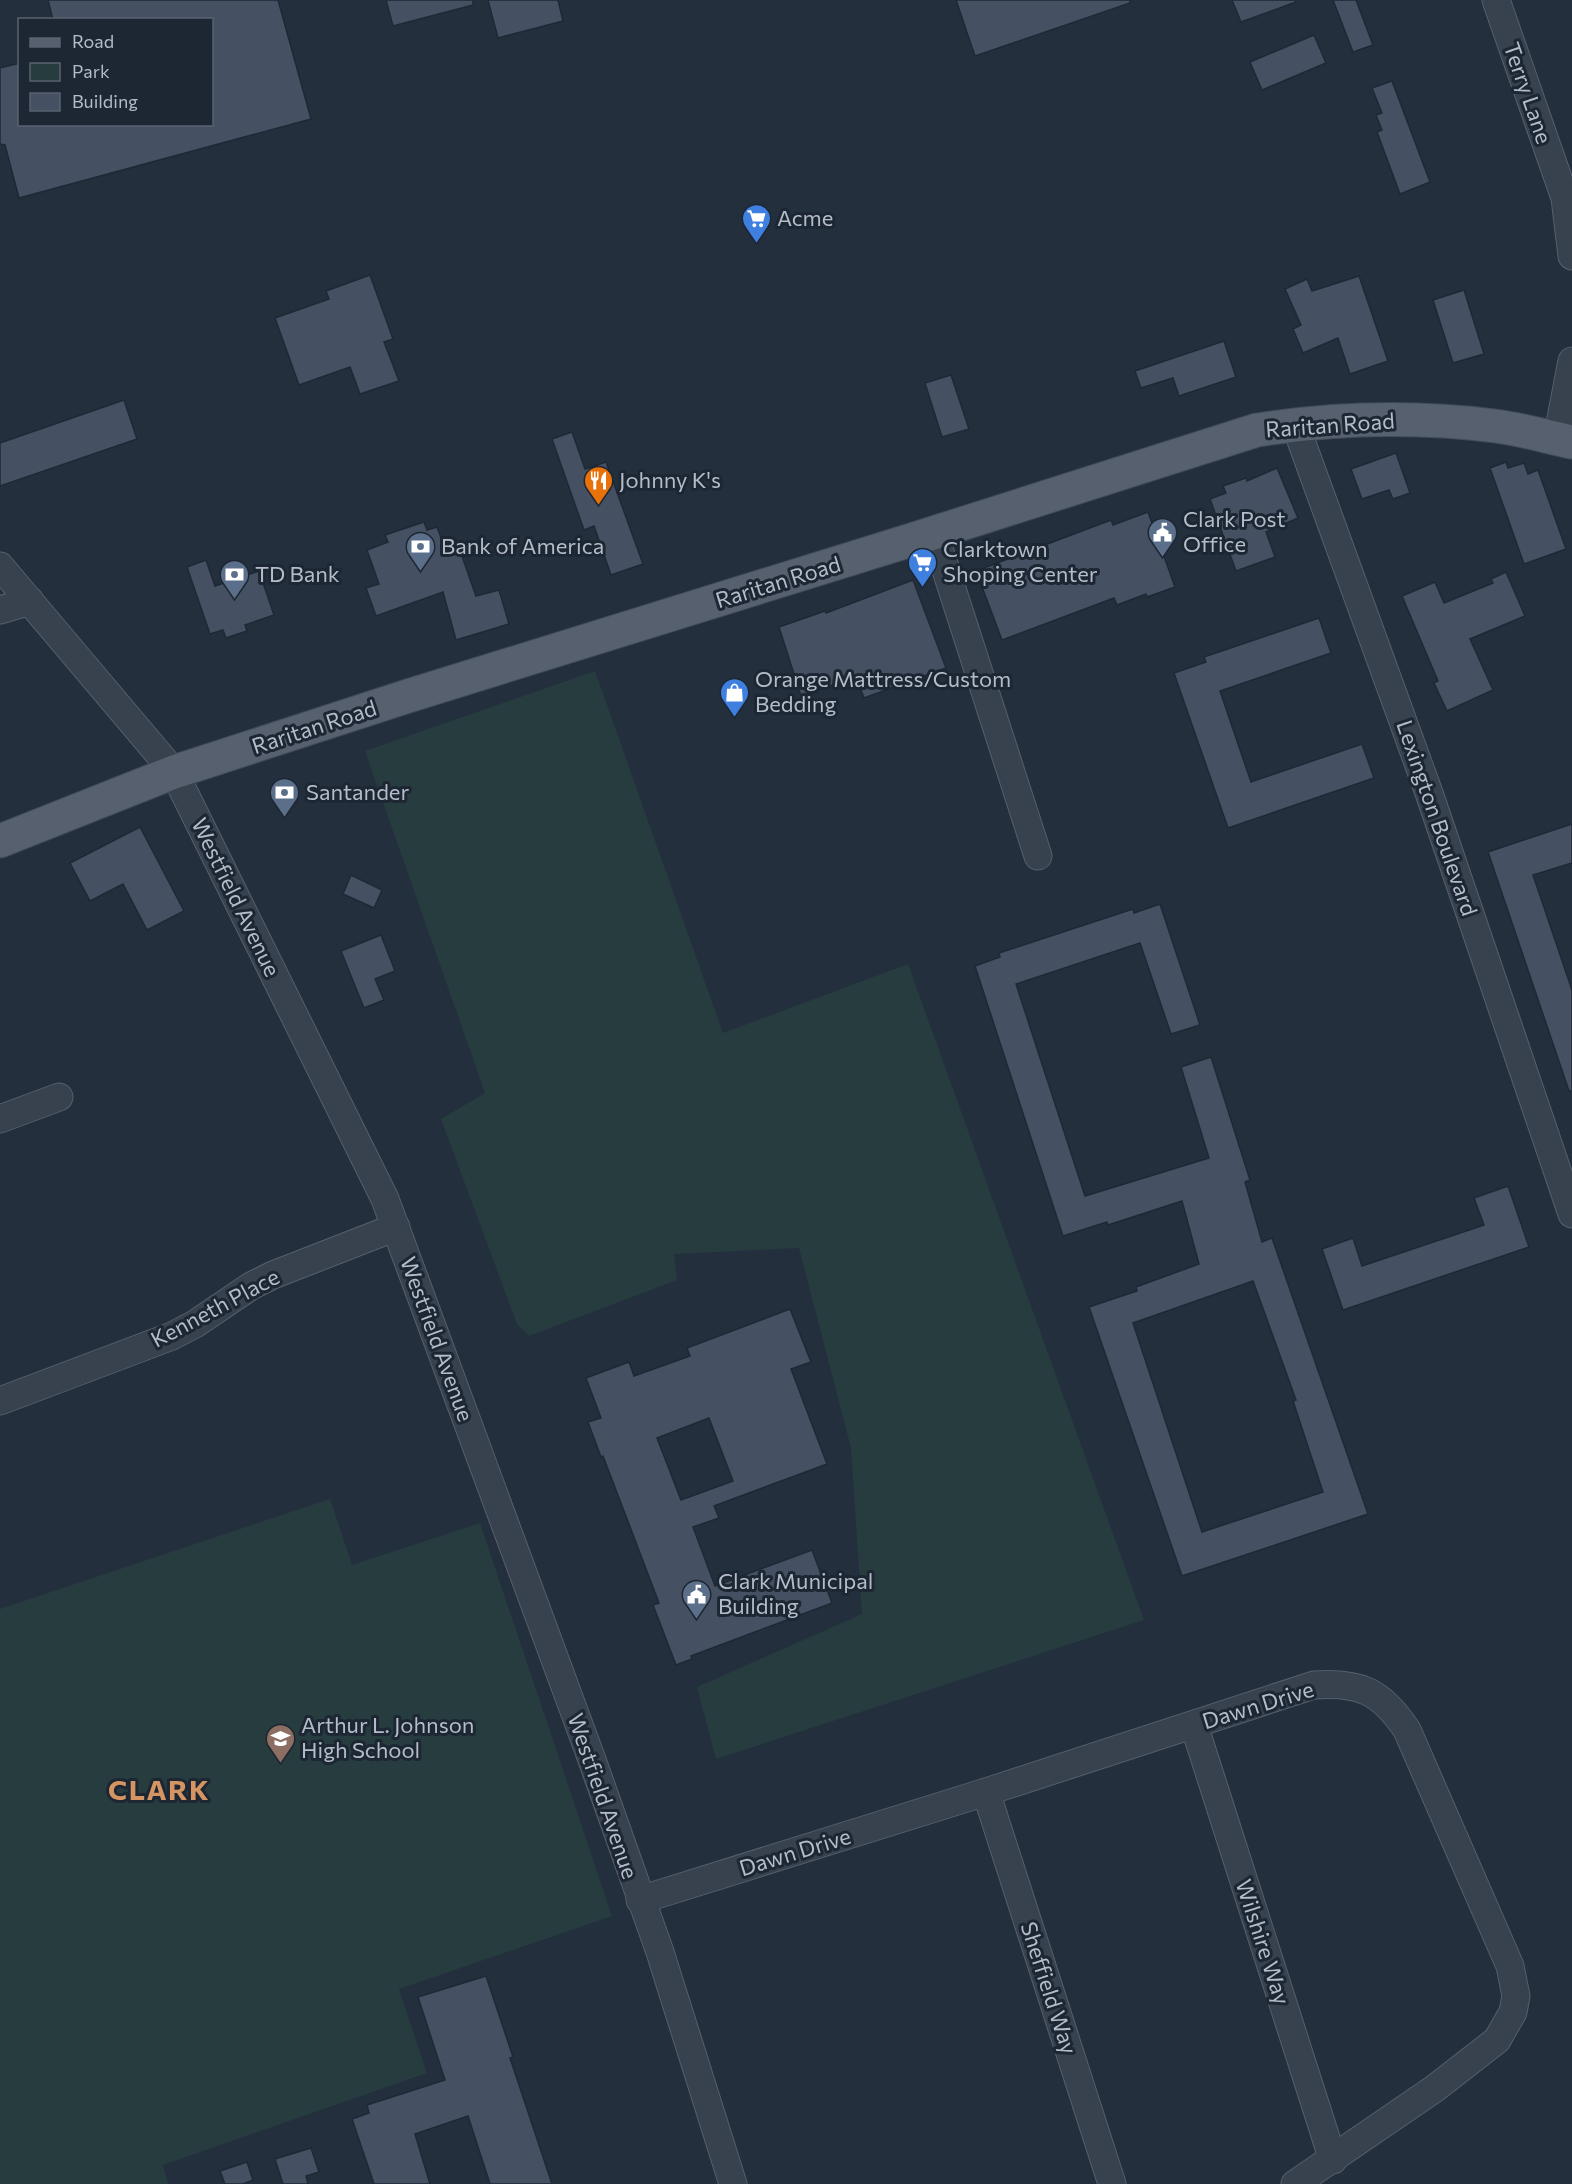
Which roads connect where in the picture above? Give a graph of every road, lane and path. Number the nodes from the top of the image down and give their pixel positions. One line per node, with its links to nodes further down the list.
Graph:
1 (1505, 2): 2 (street, Terry Lane)
2 (1572, 256)
3 (1572, 361): 5 (street)
4 (1295, 424): 5 (main road, Raritan Road); 6 (main road, Raritan Road); 15 (street, Lexington Boulevard)
5 (1564, 440)
6 (934, 533): 10 (main road, Raritan Road); 12 (street)
7 (0, 566): 8 (street, Westfield Avenue)
8 (30, 601): 9 (street); 10 (street, Westfield Avenue)
9 (0, 610)
10 (174, 772): 11 (main road, Raritan Road); 16 (street, Westfield Avenue)
11 (0, 841)
12 (1038, 856)
13 (59, 1097): 14 (street)
14 (0, 1119)
15 (1572, 1214)
16 (396, 1227): 17 (street, Kenneth Place); 20 (street, Westfield Avenue)
17 (0, 1401)
18 (1194, 1725): 19 (street, Dawn Drive); 21 (street, Wilshire Way); 21 (street, Dawn Drive)
19 (986, 1792): 20 (street, Dawn Drive); 23 (street, Sheffield Way)
20 (640, 1900): 22 (street, Westfield Avenue)
21 (1332, 2160): 24 (street, Dawn Drive)
22 (733, 2184)
23 (1112, 2184)
24 (1295, 2184)

